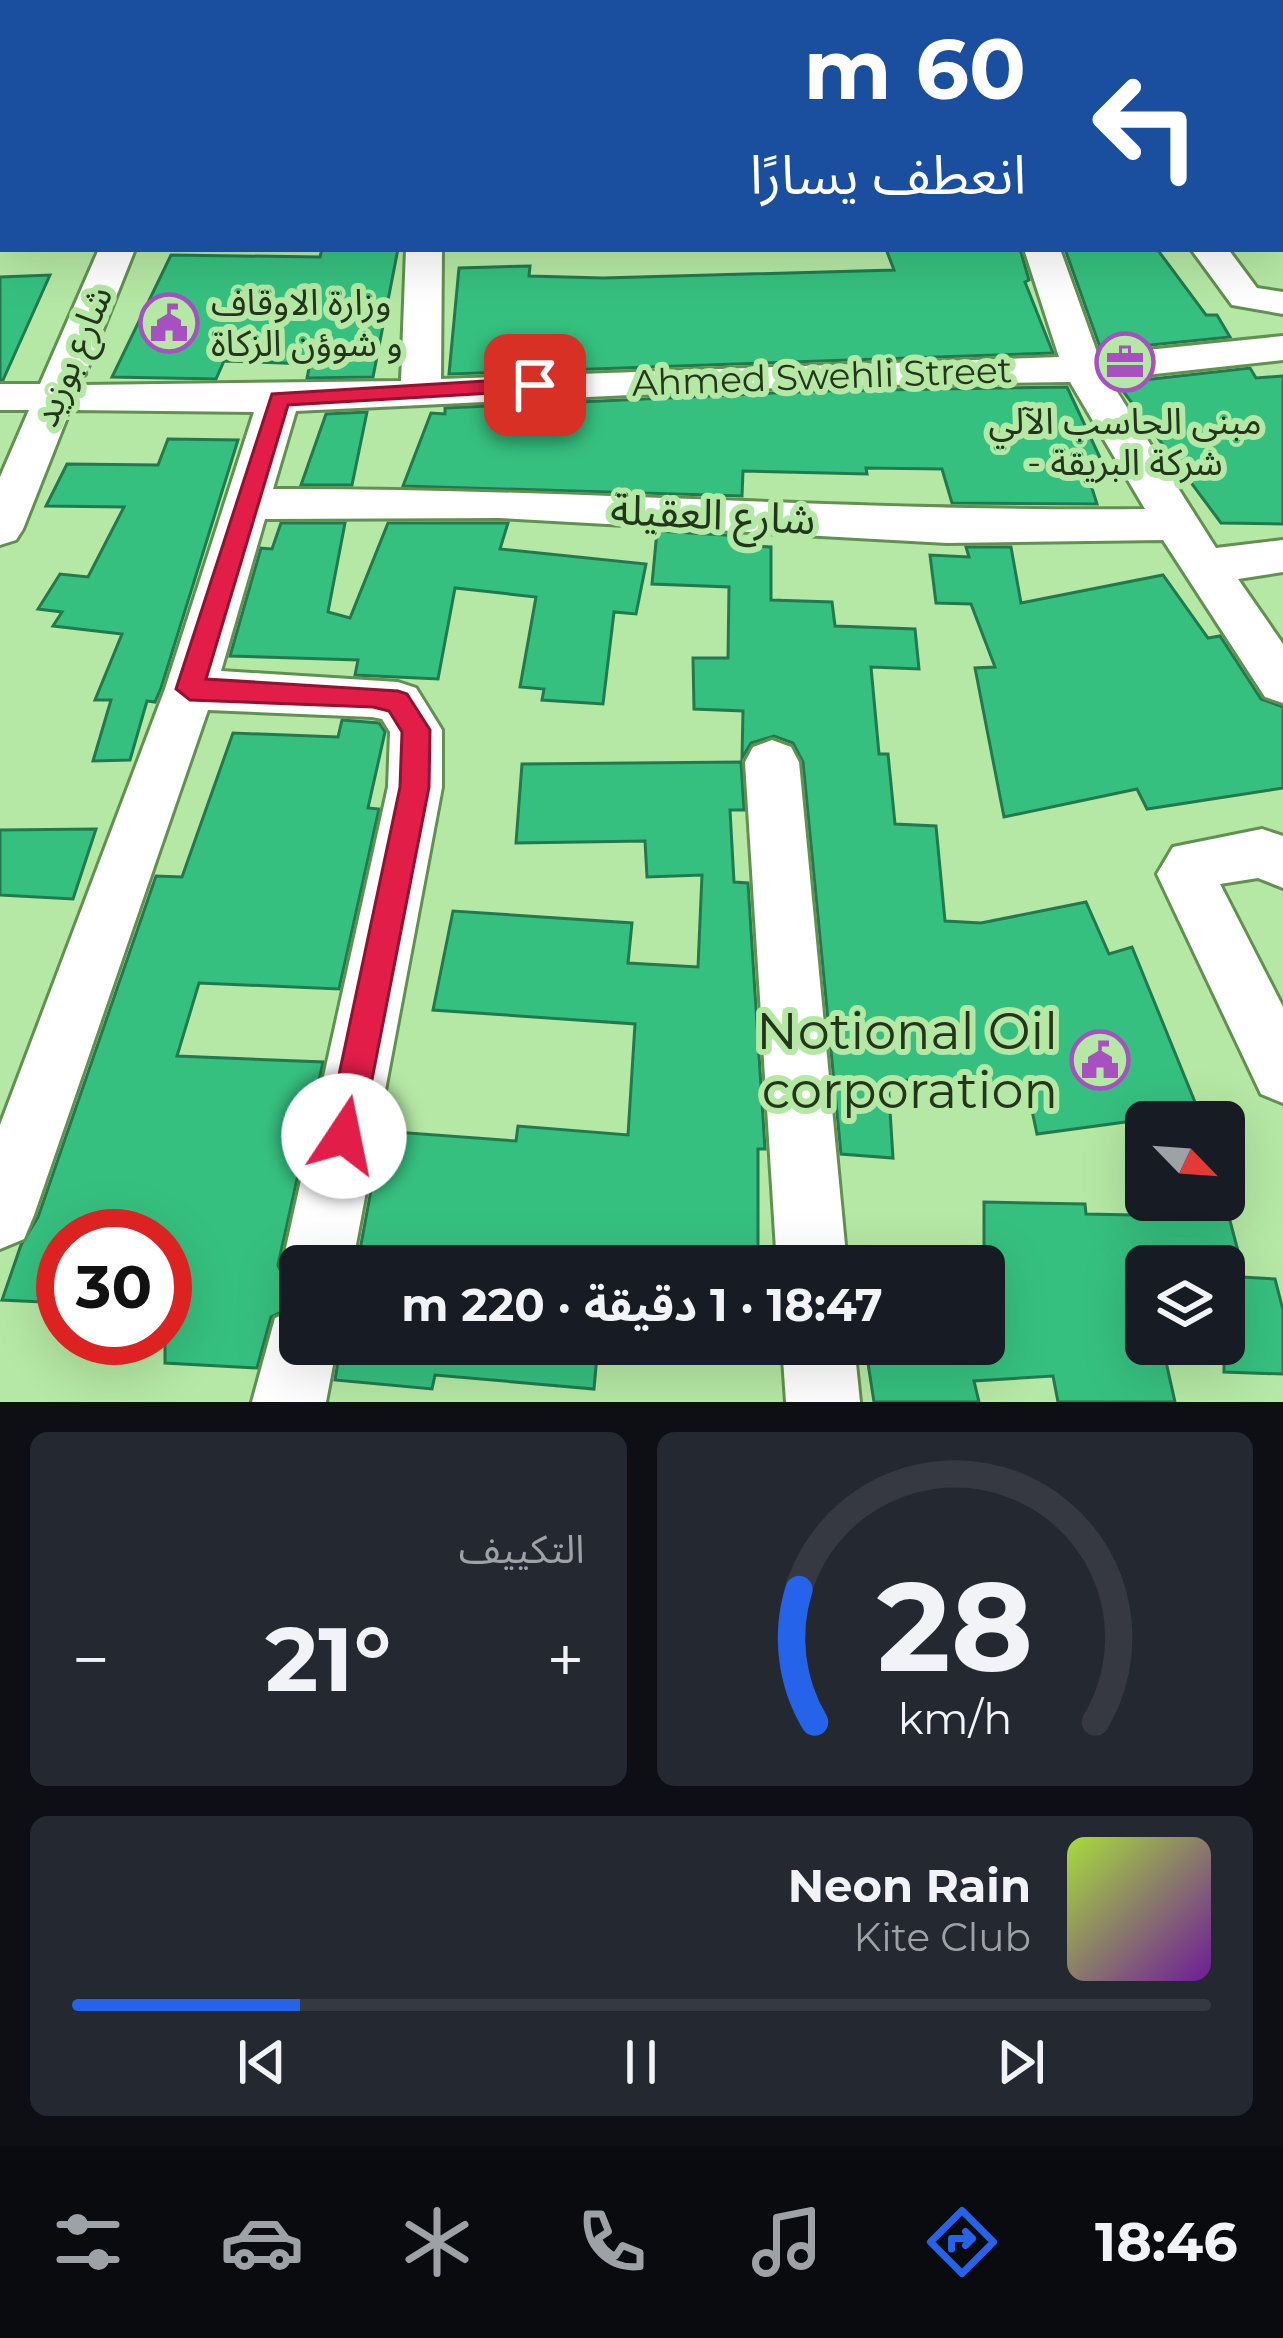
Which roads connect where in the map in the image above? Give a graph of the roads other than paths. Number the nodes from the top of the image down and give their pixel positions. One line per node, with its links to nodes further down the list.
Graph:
1 (116, 252): 9 (street, شارع بوزيد)
2 (424, 252): 8 (street)
3 (1043, 252): 7 (street)
4 (1211, 252): 5 (street)
5 (1283, 303)
6 (1283, 348): 7 (street, Ahmed Swehli Street)
7 (1083, 368): 8 (street, Ahmed Swehli Street); 13 (street)
8 (421, 390): 11 (street, Ahmed Swehli Street)
9 (54, 396): 10 (street, Ahmed Swehli Street); 11 (street, Ahmed Swehli Street); 14 (street, شارع بوزيد)
10 (0, 397)
11 (279, 399): 12 (street)
12 (249, 504): 13 (street, شارع العقيلة); 18 (street)
13 (1176, 524): 16 (street)
14 (0, 530)
15 (1283, 556): 16 (street)
16 (1207, 566): 17 (street)
17 (1283, 683)
18 (190, 689): 22 (street); 23 (street)
19 (772, 762): 24 (street)
20 (1283, 863): 21 (street)
21 (1283, 1072)
22 (0, 1215)
23 (321, 1245)
24 (810, 1245)
25 (297, 1365): 27 (street)
26 (820, 1365): 28 (street)
27 (290, 1402)
28 (823, 1402)

